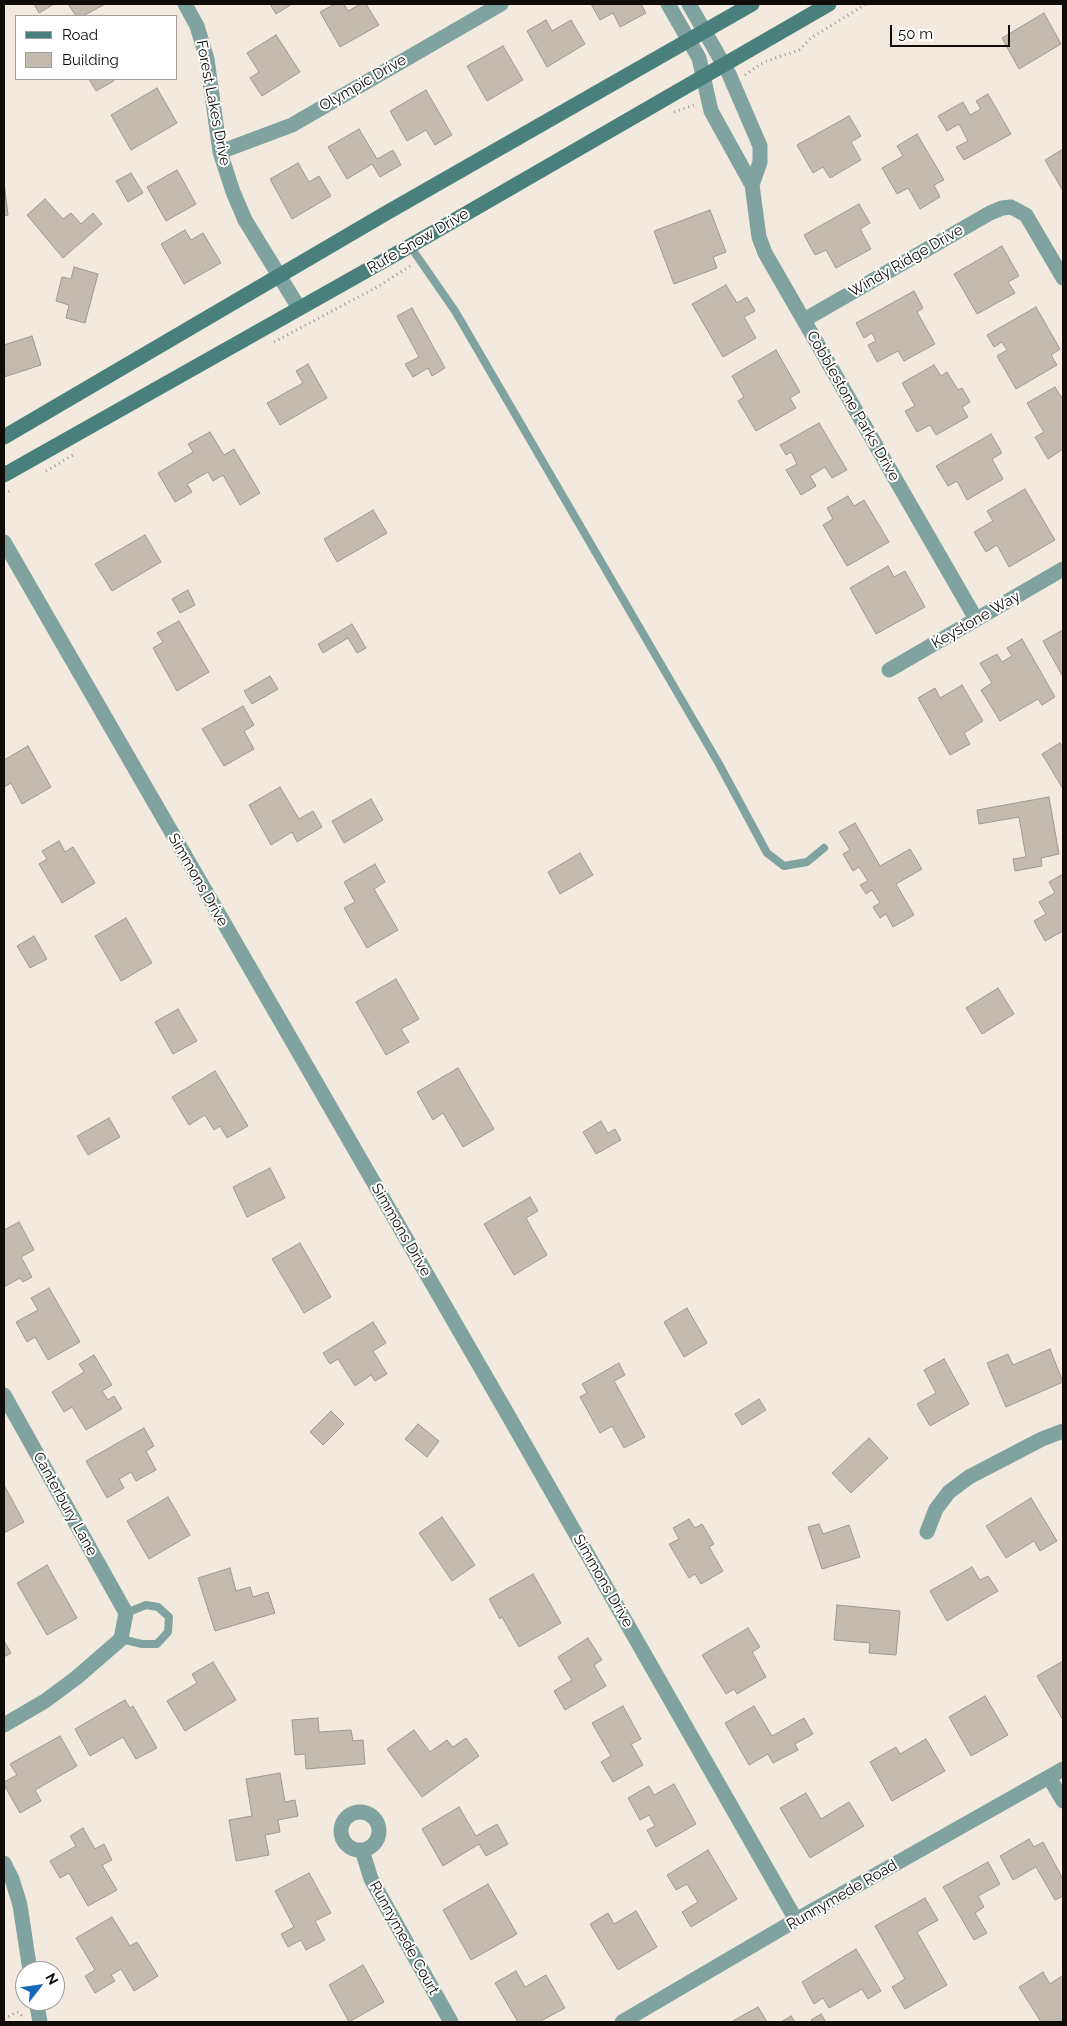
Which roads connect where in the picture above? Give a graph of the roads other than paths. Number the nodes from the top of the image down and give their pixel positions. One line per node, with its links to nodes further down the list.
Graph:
1 (185, 4): 11 (street, Forest Lakes Drive)
2 (501, 4): 11 (street, Olympic Drive)
3 (668, 4): 8 (street, Cobblestone Parks Drive)
4 (689, 4): 7 (street, Cobblestone Parks Drive)
5 (752, 4): 7 (main road)
6 (830, 4): 9 (main road, Rufe Snow Drive)
7 (705, 31): 8 (main road); 9 (street, Cobblestone Parks Drive)
8 (689, 41): 10 (street, Cobblestone Parks Drive); 14 (main road)
9 (724, 65): 10 (main road, Rufe Snow Drive); 12 (street, Cobblestone Parks Drive)
10 (703, 78): 12 (street, Cobblestone Parks Drive); 13 (main road, Rufe Snow Drive)
11 (220, 152): 14 (street, Forest Lakes Drive)
12 (752, 185): 17 (street, Cobblestone Parks Drive)
13 (410, 246): 16 (main road, Rufe Snow Drive); 24 (lane)
14 (280, 276): 16 (street, Forest Lakes Drive); 18 (main road)
15 (1063, 278): 17 (street, Windy Ridge Drive)
16 (299, 308): 19 (main road, Rufe Snow Drive)
17 (804, 320): 22 (street, Cobblestone Parks Drive)
18 (4, 437)
19 (4, 474)
20 (4, 542): 36 (street, Simmons Drive)
21 (1063, 569): 22 (street, Keystone Way)
22 (976, 620): 23 (street, Keystone Way)
23 (889, 670)
24 (824, 848)
25 (4, 1398): 28 (street, Canterbury Lane)
26 (1063, 1431): 27 (street)
27 (927, 1532)
28 (126, 1613): 29 (street); 29 (lane)
29 (121, 1639): 30 (street)
30 (4, 1725)
31 (1063, 1769): 32 (street, Runnymede Road)
32 (1050, 1777): 33 (street); 36 (street, Runnymede Road)
33 (1063, 1801)
34 (362, 1850): 38 (street, Runnymede Court)
35 (4, 1863): 37 (street)
36 (796, 1920): 39 (street, Runnymede Road)
37 (28, 1961)
38 (451, 2022)
39 (622, 2022)

